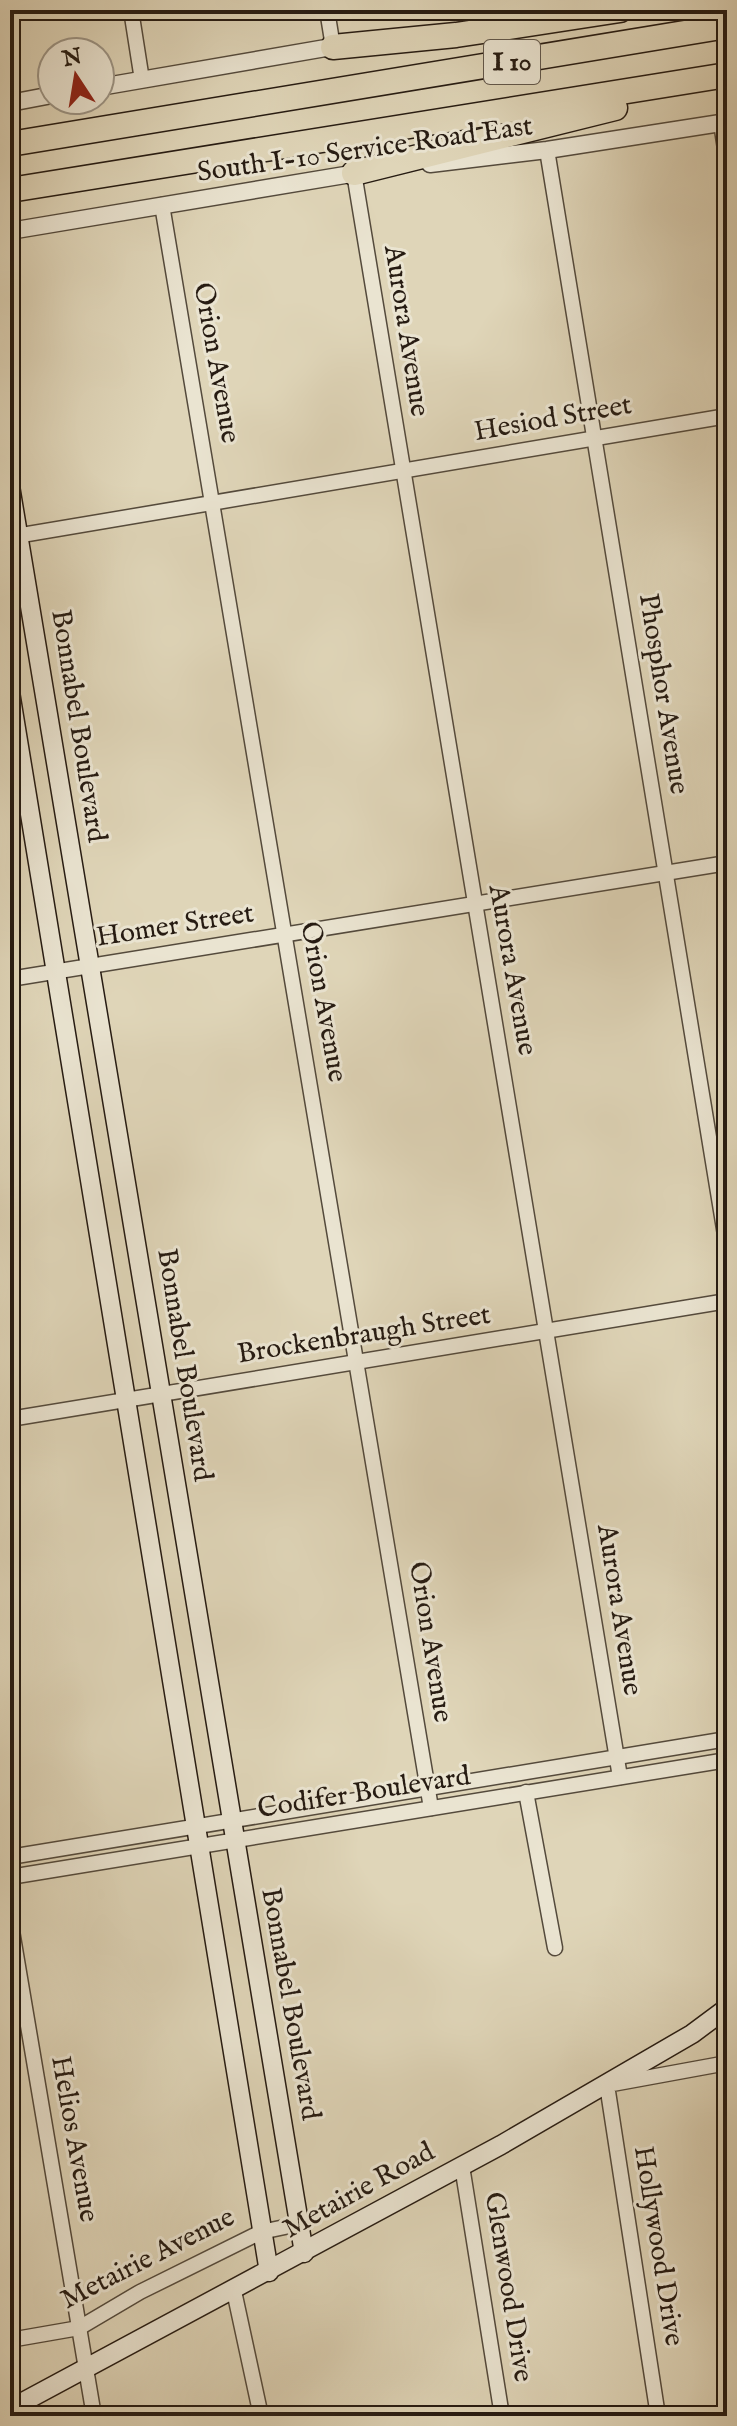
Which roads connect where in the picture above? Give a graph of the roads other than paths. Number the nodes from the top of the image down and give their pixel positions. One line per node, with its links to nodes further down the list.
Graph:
1 (131, 10): 9 (street)
2 (327, 10): 7 (street)
3 (550, 10): 5 (street)
4 (620, 10): 7 (highway)
5 (524, 12): 7 (street)
6 (727, 26): 14 (highway, I 10)
7 (333, 47): 9 (street)
8 (727, 78): 17 (highway); 18 (highway, I 10)
9 (142, 80): 10 (street)
10 (116, 84)
11 (36, 99): 12 (street)
12 (14, 104)
13 (724, 122): 15 (street, South I-10 Service Road East); 16 (street)
14 (10, 144)
15 (547, 150): 17 (street, South I-10 Service Road East); 24 (street, Phosphor Avenue)
16 (727, 162)
17 (354, 173): 19 (street, South I-10 Service Road East); 25 (street, Aurora Avenue)
18 (10, 190)
19 (162, 205): 21 (street, South I-10 Service Road East); 27 (street, Orion Avenue)
20 (10, 218): 21 (street)
21 (44, 227): 22 (street, South I-10 Service Road East)
22 (10, 231)
23 (727, 416): 24 (street, Hesiod Street)
24 (594, 438): 25 (street, Hesiod Street); 31 (street, Phosphor Avenue)
25 (402, 471): 27 (street, Hesiod Street); 32 (street, Aurora Avenue)
26 (10, 486): 28 (main road, Bonnabel Boulevard)
27 (213, 503): 28 (street, Hesiod Street); 33 (street, Orion Avenue)
28 (14, 537): 34 (main road, Bonnabel Boulevard)
29 (10, 692): 35 (main road)
30 (727, 863): 31 (street, Homer Street)
31 (666, 873): 32 (street, Homer Street); 37 (street, Phosphor Avenue)
32 (475, 903): 33 (street, Homer Street); 39 (street, Aurora Avenue)
33 (285, 934): 34 (street, Homer Street); 40 (street, Orion Avenue)
34 (89, 966): 35 (street, Homer Street); 41 (main road, Bonnabel Boulevard)
35 (57, 971): 36 (street, Homer Street); 42 (main road)
36 (10, 979)
37 (727, 1247)
38 (727, 1301): 39 (street, Brockenbraugh Street)
39 (546, 1331): 40 (street, Brockenbraugh Street); 45 (street, Aurora Avenue)
40 (357, 1362): 41 (street, Brockenbraugh Street); 48 (street, Orion Avenue)
41 (161, 1395): 42 (street, Brockenbraugh Street); 51 (main road, Bonnabel Boulevard)
42 (126, 1400): 43 (street, Brockenbraugh Street); 52 (main road)
43 (10, 1419)
44 (727, 1739): 45 (street, Codifer Boulevard)
45 (618, 1758): 47 (street, Aurora Avenue); 48 (street, Codifer Boulevard)
46 (727, 1760): 47 (street, Codifer Boulevard)
47 (620, 1777): 49 (street, Codifer Boulevard)
48 (428, 1789): 50 (street, Orion Avenue); 51 (street, Codifer Boulevard)
49 (526, 1792): 50 (street, Codifer Boulevard); 58 (street)
50 (431, 1808): 53 (street, Codifer Boulevard)
51 (230, 1821): 52 (street, Codifer Boulevard); 53 (main road, Bonnabel Boulevard)
52 (195, 1826): 54 (main road); 55 (street, Codifer Boulevard)
53 (234, 1841): 54 (street, Codifer Boulevard); 63 (main road, Bonnabel Boulevard)
54 (198, 1847): 56 (street, Codifer Boulevard); 64 (main road)
55 (10, 1857)
56 (10, 1877)
57 (10, 1919): 68 (street, Helios Avenue)
58 (555, 1948)
59 (727, 2008): 61 (main road, Metairie Road)
60 (727, 2063): 61 (street)
61 (607, 2085): 62 (main road, Metairie Road); 75 (street, Hollywood Drive)
62 (462, 2166): 65 (main road, Metairie Road); 74 (street, Glenwood Drive)
63 (299, 2224): 64 (street, Metairie Avenue); 65 (main road, Bonnabel Boulevard)
64 (261, 2232): 66 (main road); 68 (street, Metairie Avenue)
65 (304, 2253): 66 (main road, Metairie Road)
66 (269, 2272): 67 (main road, Metairie Road)
67 (234, 2291): 70 (main road, Metairie Road); 73 (street)
68 (79, 2328): 69 (street, Metairie Avenue); 70 (street, Helios Avenue)
69 (10, 2340)
70 (85, 2368): 71 (main road, Metairie Road); 72 (street, Helios Avenue)
71 (10, 2409)
72 (94, 2416)
73 (261, 2416)
74 (502, 2416)
75 (658, 2416)

